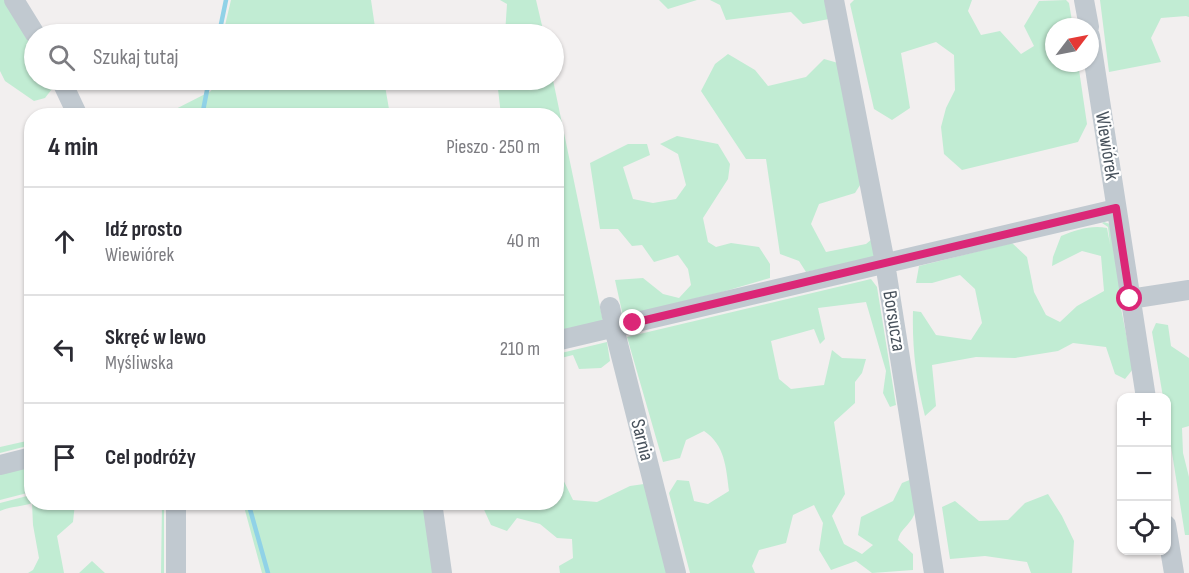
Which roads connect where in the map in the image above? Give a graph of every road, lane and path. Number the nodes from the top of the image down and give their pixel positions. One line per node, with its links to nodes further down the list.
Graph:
1 (14, 0): 5 (street)
2 (834, 0): 10 (street, Borsucza)
3 (1084, 0): 4 (street)
4 (1087, 18)
5 (29, 24)
6 (1095, 72): 9 (street, Wiewiórek)
7 (66, 90): 8 (street)
8 (74, 108)
9 (1116, 208): 10 (street); 12 (street, Wiewiórek)
10 (885, 264): 14 (street); 25 (street, Borsucza)
11 (1189, 290): 12 (street)
12 (1130, 299): 16 (street, Wiewiórek)
13 (610, 307): 14 (street, Sarnia)
14 (614, 327): 15 (street); 24 (street, Sarnia)
15 (564, 339)
16 (1145, 393)
17 (24, 459): 18 (street)
18 (0, 465)
19 (176, 510): 22 (street)
20 (433, 510): 23 (street)
21 (1171, 552): 26 (street)
22 (176, 573)
23 (442, 573)
24 (676, 573)
25 (934, 573)
26 (1174, 573)

